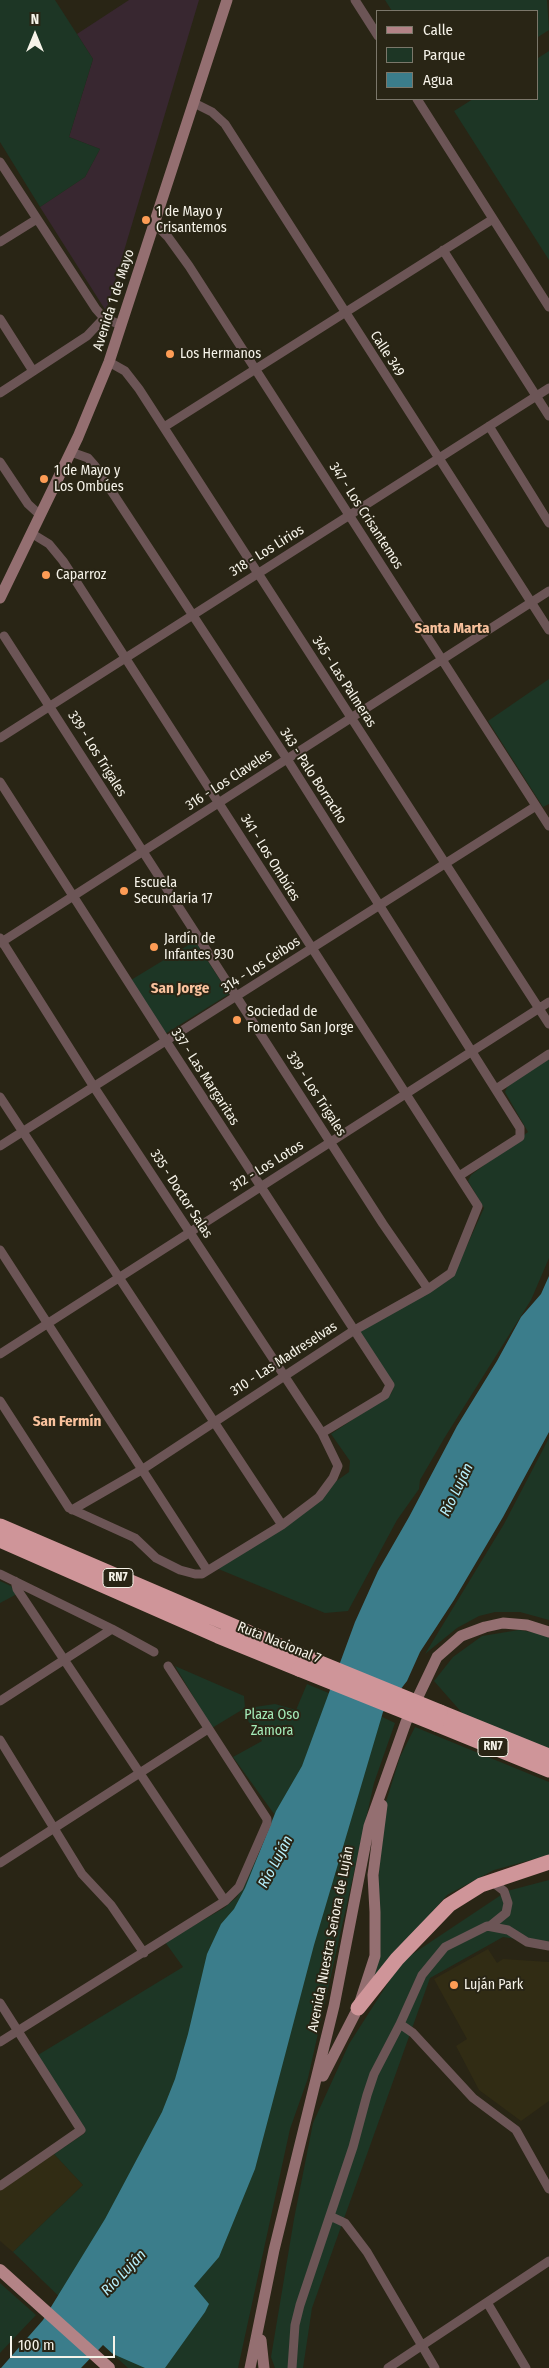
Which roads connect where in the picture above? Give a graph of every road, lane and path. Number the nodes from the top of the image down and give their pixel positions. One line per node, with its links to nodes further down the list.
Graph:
1 (227, 0): 5 (main road, Avenida 1 de Mayo)
2 (355, 0): 3 (street)
3 (376, 33)
4 (418, 100): 8 (street)
5 (194, 102): 9 (main road, Avenida 1 de Mayo); 13 (street, Calle 349)
6 (0, 162): 7 (street)
7 (37, 219): 10 (street); 14 (street)
8 (493, 219): 11 (street); 12 (street)
9 (155, 224): 16 (main road, Avenida 1 de Mayo); 18 (street, 347 - Los Crisantemos)
10 (0, 242)
11 (443, 250): 13 (street); 22 (street)
12 (549, 307)
13 (344, 313): 18 (street); 27 (street, Calle 349)
14 (104, 318): 16 (street); 19 (street)
15 (0, 319): 19 (street)
16 (121, 325): 17 (main road, Avenida 1 de Mayo)
17 (109, 362): 25 (street, 345 - Las Palmeras); 26 (main road, Avenida 1 de Mayo)
18 (255, 370): 25 (street); 30 (street, 347 - Los Crisantemos)
19 (33, 371): 21 (street)
20 (549, 388): 22 (street, 318 - Los Lirios)
21 (0, 393)
22 (536, 396): 23 (street); 24 (street, 318 - Los Lirios)
23 (549, 416)
24 (489, 426): 27 (street, 318 - Los Lirios); 31 (street)
25 (164, 427): 33 (street, 345 - Las Palmeras)
26 (71, 452): 29 (main road, Avenida 1 de Mayo); 37 (street, 343 - Palo Borracho)
27 (438, 458): 30 (street, 318 - Los Lirios); 36 (street, Calle 349)
28 (0, 462): 29 (street)
29 (40, 515): 32 (main road, Avenida 1 de Mayo)
30 (349, 516): 33 (street, 318 - Los Lirios); 41 (street, 347 - Los Crisantemos)
31 (549, 522)
32 (31, 533): 35 (main road, Avenida 1 de Mayo); 40 (street, 341 - Los Ombúes)
33 (258, 574): 37 (street, 318 - Los Lirios); 43 (street, 345 - Las Palmeras)
34 (549, 591): 36 (street, 316 - Los Claveles)
35 (0, 598)
36 (531, 603): 38 (street, Calle 349); 41 (street, 316 - Los Claveles)
37 (191, 616): 40 (street, 318 - Los Lirios); 45 (street, 343 - Palo Borracho)
38 (549, 630)
39 (4, 636): 42 (street, 339 - Los Trigales)
40 (125, 658): 42 (street, 318 - Los Lirios); 47 (street, 341 - Los Ombúes)
41 (442, 660): 43 (street, 316 - Los Claveles); 48 (street, 347 - Los Crisantemos)
42 (51, 706): 44 (street, 318 - Los Lirios); 50 (street, 339 - Los Trigales)
43 (351, 718): 45 (street, 316 - Los Claveles); 51 (street, 345 - Las Palmeras)
44 (0, 738)
45 (287, 759): 47 (street, 316 - Los Claveles); 53 (street, 343 - Palo Borracho)
46 (0, 782): 52 (street, 337 - Las Margaritas)
47 (219, 803): 50 (street, 316 - Los Claveles); 55 (street, 341 - Los Ombúes)
48 (536, 806): 49 (street, 347 - Los Crisantemos); 51 (street, 314 - Los Ceibos)
49 (549, 826)
50 (143, 851): 52 (street, 316 - Los Claveles); 56 (street, 339 - Los Trigales)
51 (445, 863): 53 (street, 314 - Los Ceibos); 58 (street, 345 - Las Palmeras)
52 (73, 896): 54 (street, 316 - Los Claveles); 60 (street, 337 - Las Margaritas)
53 (380, 906): 55 (street, 314 - Los Ceibos); 61 (street, 343 - Palo Borracho)
54 (1, 941): 63 (street, 335 - Doctor Salas)
55 (312, 949): 56 (street, 314 - Los Ceibos); 65 (street, 341 - Los Ombúes)
56 (237, 998): 60 (street, 314 - Los Ceibos); 68 (street, 339 - Los Trigales)
57 (549, 1002): 58 (street, 312 - Los Lotos)
58 (539, 1008): 59 (street, 345 - Las Palmeras); 61 (street, 312 - Los Lotos)
59 (549, 1024)
60 (166, 1041): 63 (street, 314 - Los Ceibos); 71 (street, 337 - Las Margaritas)
61 (473, 1051): 64 (street, 343 - Palo Borracho); 65 (street, 312 - Los Lotos)
62 (549, 1054): 64 (street)
63 (94, 1087): 67 (street, 314 - Los Ceibos); 73 (street, 335 - Doctor Salas)
64 (496, 1089): 70 (street, 343 - Palo Borracho)
65 (407, 1093): 68 (street, 312 - Los Lotos); 70 (street, 341 - Los Ombúes)
66 (0, 1097): 67 (street)
67 (22, 1132): 69 (street, 314 - Los Ceibos); 75 (street)
68 (330, 1142): 71 (street, 312 - Los Lotos); 76 (street, 339 - Los Trigales)
69 (0, 1146)
70 (459, 1176): 72 (street, 341 - Los Ombúes)
71 (260, 1186): 73 (street, 312 - Los Lotos); 78 (street, 337 - Las Margaritas)
72 (478, 1206): 76 (street, 310 - Las Madreselvas)
73 (190, 1232): 75 (street, 312 - Los Lotos); 80 (street, 335 - Doctor Salas)
74 (0, 1250): 77 (street)
75 (119, 1278): 77 (street, 312 - Los Lotos); 82 (street)
76 (428, 1289): 78 (street, 310 - Las Madreselvas)
77 (49, 1323): 79 (street, 312 - Los Lotos); 84 (street)
78 (353, 1331): 80 (street, 310 - Las Madreselvas); 83 (street, 337 - Las Margaritas)
79 (0, 1354)
80 (284, 1374): 82 (street, 310 - Las Madreselvas); 83 (street, 335 - Doctor Salas)
81 (0, 1401): 85 (street)
82 (213, 1422): 84 (street, 310 - Las Madreselvas); 86 (street)
83 (322, 1433): 86 (street, 335 - Doctor Salas)
84 (143, 1469): 85 (street, 310 - Las Madreselvas); 89 (street)
85 (72, 1510): 89 (street)
86 (282, 1525): 89 (street)
87 (0, 1526): 96 (highway, Ruta Nacional 7 / RN7)
88 (0, 1540): 96 (highway, Ruta Nacional 7 / RN7)
89 (207, 1570)
90 (0, 1574): 91 (street)
91 (16, 1581): 92 (street); 95 (street)
92 (112, 1629): 94 (street); 95 (street)
93 (549, 1632): 105 (main road, Avenida Nuestra Señora de Luján)
94 (154, 1652)
95 (65, 1659): 98 (street); 104 (street)
96 (301, 1662): 99 (highway, Ruta Nacional 7 / RN7, bridge)
97 (168, 1666): 100 (street)
98 (0, 1701)
99 (438, 1718): 102 (highway, Ruta Nacional 7 / RN7); 103 (highway, Ruta Nacional 7 / RN7)
100 (208, 1729): 104 (street); 110 (street)
101 (0, 1740): 106 (street)
102 (549, 1756)
103 (549, 1770)
104 (139, 1773): 106 (street); 110 (street)
105 (387, 1773): 115 (main road, Avenida Nuestra Señora de Luján); 119 (main road, Avenida Nuestra Señora de Luján)
106 (52, 1829): 108 (street); 113 (street)
107 (549, 1862): 109 (highway)
108 (0, 1863)
109 (488, 1882): 111 (street); 115 (highway)
110 (224, 1901): 113 (street)
111 (490, 1926): 112 (street); 116 (street)
112 (549, 1946)
113 (144, 1953): 117 (street)
114 (0, 2003): 117 (street)
115 (358, 2008): 119 (main road, Avenida Nuestra Señora de Luján)
116 (400, 2024): 121 (street); 122 (street)
117 (18, 2030): 118 (street); 120 (street)
118 (0, 2042)
119 (309, 2112): 126 (main road, Avenida Nuestra Señora de Luján)
120 (1, 2183)
121 (549, 2189)
122 (330, 2216): 127 (street); 131 (street)
123 (549, 2261): 125 (street)
124 (0, 2270): 128 (main road)
125 (488, 2304): 127 (street); 134 (street)
126 (263, 2306): 129 (main road, Avenida Nuestra Señora de Luján); 130 (main road)
127 (423, 2346): 132 (street); 133 (street)
128 (109, 2368)
129 (250, 2368)
130 (264, 2368)
131 (292, 2368)
132 (388, 2368)
133 (435, 2368)
134 (526, 2368)

